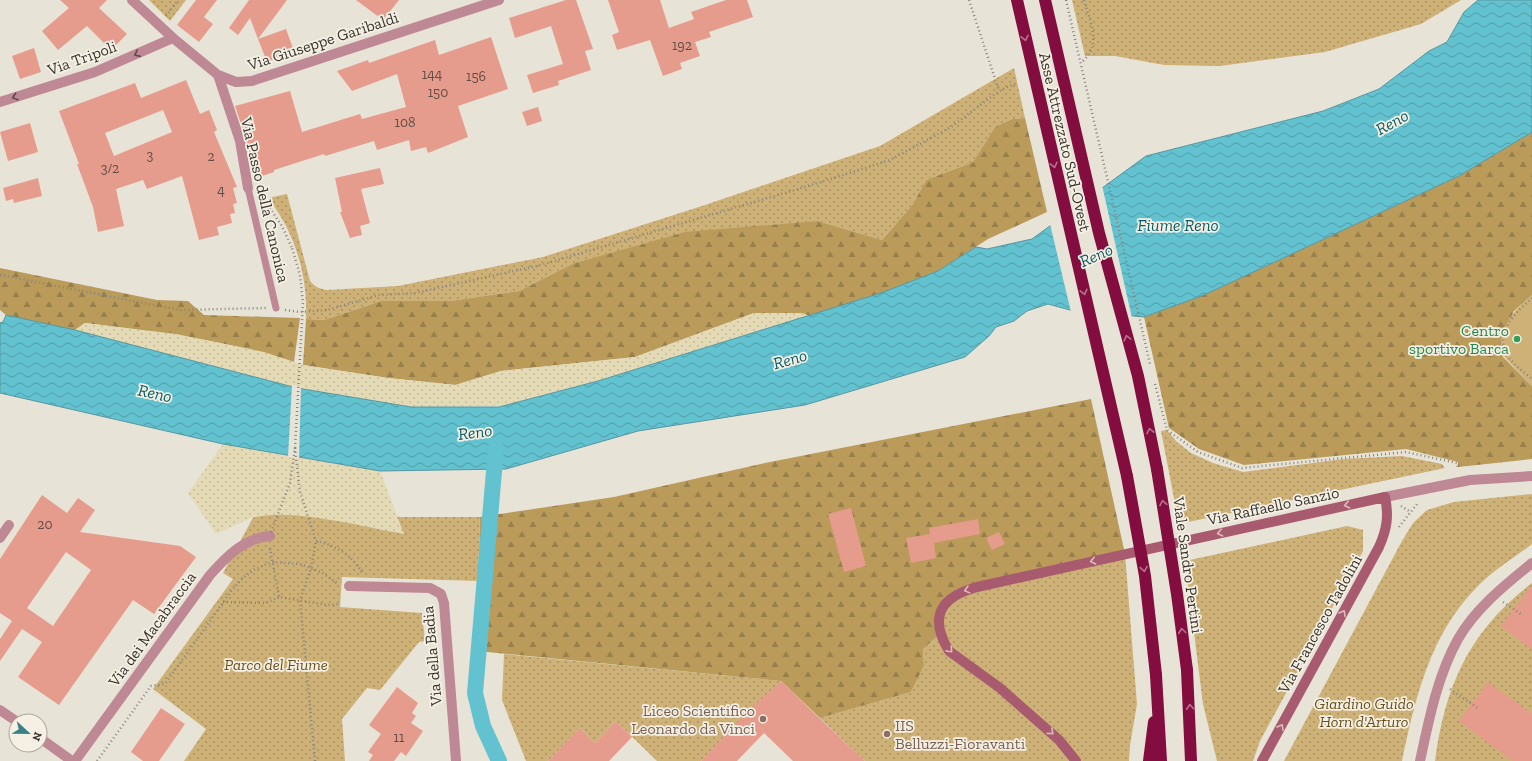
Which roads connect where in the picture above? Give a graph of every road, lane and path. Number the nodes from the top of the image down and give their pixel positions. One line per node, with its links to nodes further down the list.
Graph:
1 (132, 0): 9 (street, Via Giuseppe Garibaldi)
2 (178, 0): 9 (path)
3 (499, 0): 12 (street, Via Giuseppe Garibaldi)
4 (969, 0): 14 (path)
5 (1016, 0): 46 (highway, Asse Attrezzato Sud-Ovest, one-way to 46, bridge)
6 (1045, 0): 21 (highway, Asse Attrezzato Sud-Ovest, one-way to 6)
7 (1066, 0): 20 (path)
8 (1084, 0): 11 (path)
9 (159, 25): 10 (street, Via Giuseppe Garibaldi)
10 (173, 38): 12 (street, Via Giuseppe Garibaldi); 15 (street, Via Tripoli, one-way to 15)
11 (1083, 61)
12 (218, 75): 16 (street, Via Passo della Canonica)
13 (1018, 83): 14 (path)
14 (999, 91): 19 (path)
15 (0, 102)
16 (248, 188): 19 (lane, Via Passo della Canonica); 24 (path, bridge)
17 (0, 275): 19 (path)
18 (1532, 298): 23 (path)
19 (276, 308)
20 (1152, 370)
21 (1138, 376): 49 (highway, Viale Sandro Pertini, one-way to 21, bridge)
22 (1153, 377): 25 (path)
23 (1532, 379)
24 (294, 448): 30 (path, bridge); 33 (path, bridge)
25 (1458, 469)
26 (1532, 476): 27 (street, Via Raffaello Sanzio)
27 (1385, 497): 55 (street, Via Raffaello Sanzio, one-way to 55); 60 (street, Via Francesco Tadolini, one-way to 27)
28 (1420, 502): 31 (path)
29 (9, 525): 32 (street)
30 (271, 534): 51 (street, Via dei Macabraccia)
31 (1395, 534)
32 (0, 538)
33 (316, 541): 36 (path); 38 (path)
34 (272, 562): 36 (path); 39 (path); 41 (path)
35 (1532, 563): 61 (street)
36 (311, 568): 37 (path); 40 (path)
37 (349, 586): 38 (street, Via della Badia)
38 (368, 586): 54 (street, Via della Badia)
39 (279, 597): 40 (path); 41 (path)
40 (300, 600): 43 (path); 53 (path)
41 (223, 602): 52 (path)
42 (1504, 602): 44 (path)
43 (340, 604)
44 (1521, 614)
45 (1448, 688): 47 (path)
46 (1157, 697): 56 (highway); 57 (highway)
47 (1479, 709)
48 (48, 744): 50 (street)
49 (1191, 744): 58 (highway, Viale Sandro Pertini); 59 (highway)
50 (72, 761)
51 (75, 761)
52 (98, 761)
53 (315, 761)
54 (456, 761)
55 (1076, 761)
56 (1149, 761)
57 (1161, 761)
58 (1191, 761)
59 (1196, 761)
60 (1262, 761)
61 (1420, 761)

